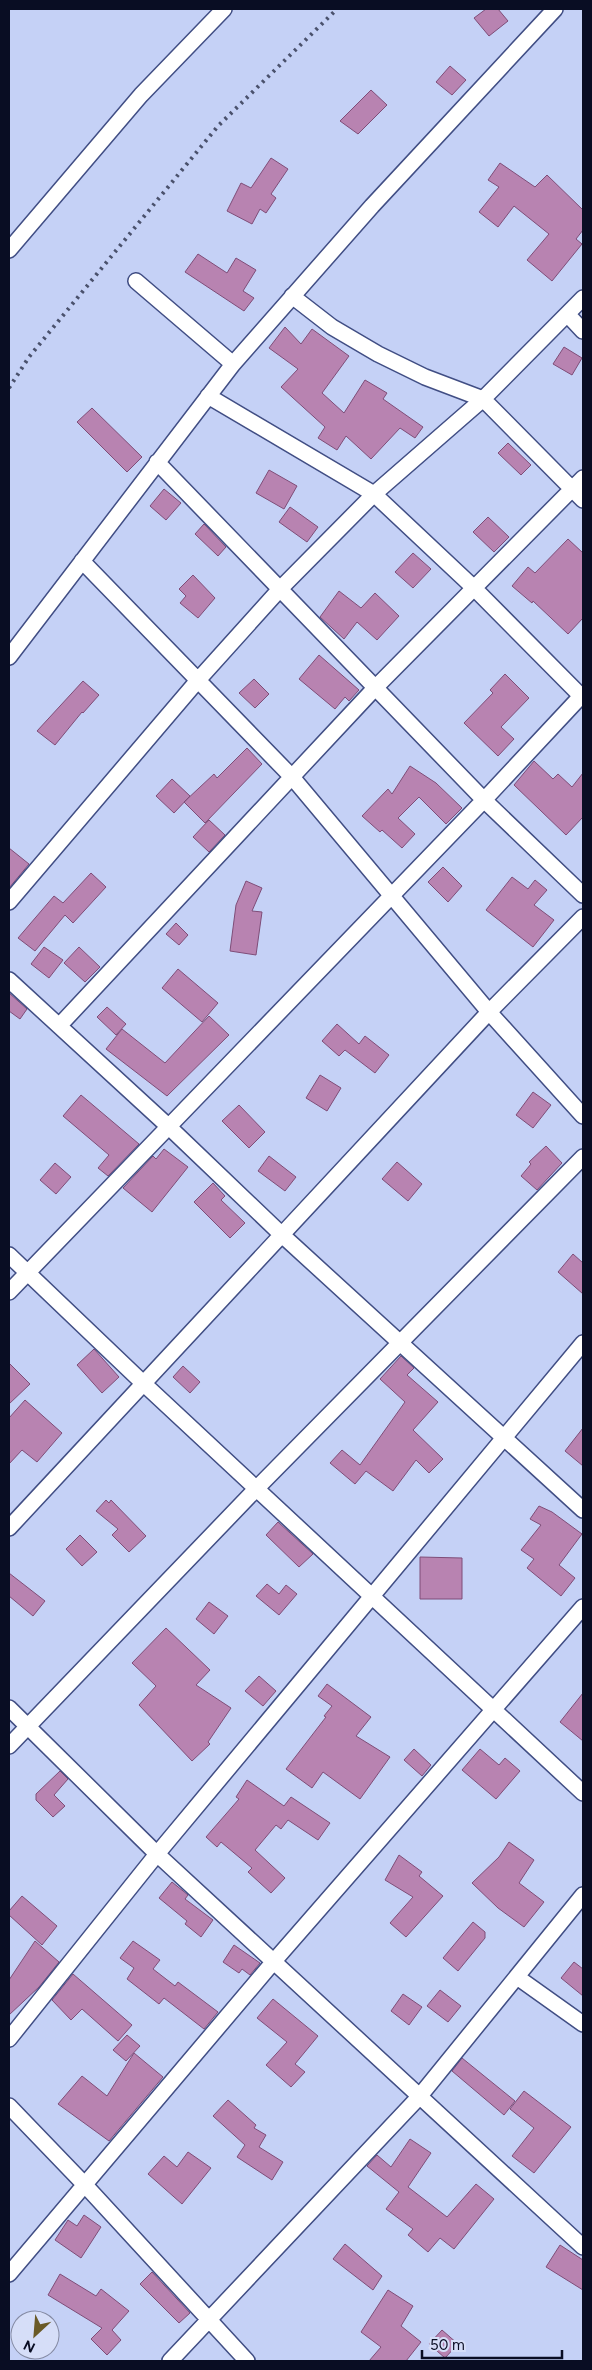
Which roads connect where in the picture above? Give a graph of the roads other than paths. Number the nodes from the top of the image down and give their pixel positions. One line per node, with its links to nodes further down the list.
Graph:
1 (224, 9): 3 (street)
2 (556, 9): 5 (street)
3 (9, 250)
4 (136, 281): 9 (street)
5 (292, 296): 9 (street); 11 (street)
6 (583, 298): 7 (street)
7 (568, 315): 8 (street); 11 (street)
8 (583, 331)
9 (234, 364): 10 (street)
10 (208, 396): 12 (street); 14 (street)
11 (483, 399): 14 (street); 15 (street)
12 (157, 462): 16 (street); 18 (street)
13 (583, 478): 15 (street)
14 (374, 494): 17 (street); 18 (street)
15 (578, 494): 17 (street)
16 (82, 561): 19 (street); 20 (street)
17 (473, 587): 21 (street); 22 (street)
18 (280, 589): 20 (street); 21 (street)
19 (9, 656)
20 (199, 679): 23 (street); 27 (street)
21 (375, 688): 23 (street); 24 (street)
22 (583, 696): 24 (street)
23 (292, 777): 25 (street); 31 (street)
24 (484, 800): 25 (street); 26 (street)
25 (391, 895): 30 (street); 33 (street)
26 (583, 895)
27 (9, 902)
28 (583, 917): 30 (street)
29 (9, 980): 31 (street)
30 (489, 1012): 32 (street); 35 (street)
31 (59, 1026): 33 (street)
32 (583, 1116)
33 (168, 1126): 35 (street); 37 (street)
34 (583, 1157): 39 (street)
35 (281, 1234): 39 (street); 41 (street)
36 (9, 1255): 37 (street)
37 (26, 1272): 38 (street); 41 (street)
38 (9, 1292)
39 (399, 1342): 42 (street); 43 (street)
40 (583, 1343): 42 (street)
41 (142, 1383): 43 (street); 45 (street)
42 (502, 1437): 44 (street); 46 (street)
43 (257, 1488): 46 (street); 50 (street)
44 (583, 1510)
45 (9, 1528)
46 (371, 1595): 49 (street); 53 (street)
47 (583, 1607): 49 (street)
48 (9, 1708): 50 (street)
49 (495, 1709): 52 (street); 55 (street)
50 (27, 1726): 51 (street); 53 (street)
51 (9, 1746)
52 (583, 1793)
53 (157, 1854): 55 (street); 58 (street)
54 (583, 1895): 56 (street)
55 (274, 1960): 59 (street); 61 (street)
56 (517, 1977): 57 (street); 59 (street)
57 (583, 2024)
58 (9, 2039)
59 (419, 2097): 62 (street); 64 (street)
60 (9, 2106): 61 (street)
61 (86, 2185): 63 (street); 64 (street)
62 (583, 2247)
63 (9, 2274)
64 (208, 2319): 65 (street); 66 (street)
65 (170, 2361)
66 (247, 2361)

